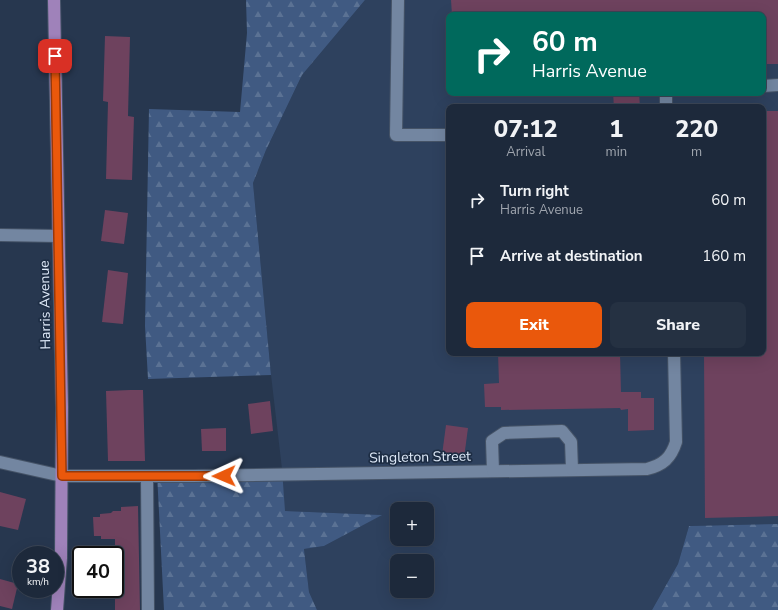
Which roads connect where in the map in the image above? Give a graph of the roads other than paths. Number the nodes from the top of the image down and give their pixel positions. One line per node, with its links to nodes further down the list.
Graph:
1 (54, 0): 7 (main road, Harris Avenue)
2 (398, 0): 5 (street)
3 (766, 86): 4 (street)
4 (778, 86)
5 (446, 135)
6 (0, 234): 7 (street)
7 (58, 236): 12 (main road, Harris Avenue)
8 (674, 356): 10 (street, Singleton Street)
9 (0, 462): 12 (street, Singleton Street)
10 (572, 470): 11 (street, Singleton Street); 11 (street)
11 (493, 471): 13 (street, Singleton Street)
12 (62, 476): 13 (street, Singleton Street); 14 (main road, Harris Avenue)
13 (147, 476): 15 (street)
14 (57, 610)
15 (148, 610)

